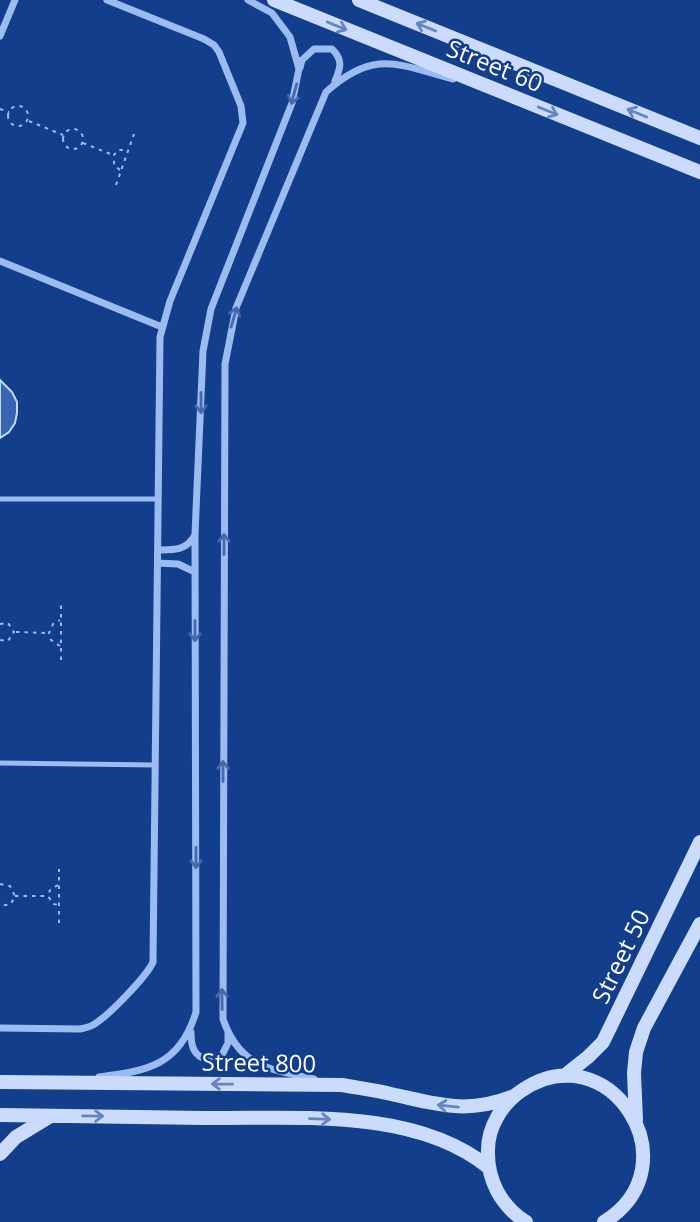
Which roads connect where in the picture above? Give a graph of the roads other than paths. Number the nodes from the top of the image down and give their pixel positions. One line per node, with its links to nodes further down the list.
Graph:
1 (15, 0): 6 (street)
2 (107, 0): 13 (street)
3 (248, 0): 7 (street)
4 (274, 0): 9 (main road, Street 60, one-way to 9)
5 (359, 0): 10 (main road, Street 60, one-way to 5)
6 (0, 36)
7 (299, 69): 8 (street); 16 (street, one-way to 16)
8 (334, 84): 9 (street); 26 (street, one-way to 8)
9 (502, 92): 11 (main road, Street 60, one-way to 11)
10 (700, 138)
11 (700, 172)
12 (0, 261): 13 (street)
13 (162, 327): 15 (street)
14 (0, 499): 15 (lane)
15 (158, 499): 17 (street)
16 (195, 534): 17 (street); 19 (street)
17 (158, 550): 18 (street)
18 (158, 564): 19 (street); 21 (street)
19 (195, 572): 25 (street, one-way to 25)
20 (0, 763): 21 (lane)
21 (156, 765): 24 (street)
22 (700, 842): 27 (main road, Street 50)
23 (700, 924): 34 (main road)
24 (0, 1028)
25 (191, 1028): 26 (street); 29 (street)
26 (228, 1034): 30 (street)
27 (564, 1076): 31 (main road); 34 (main road)
28 (0, 1082): 29 (main road, Street 800)
29 (59, 1082): 30 (main road, Street 800, one-way to 29)
30 (342, 1085): 31 (main road, Street 800, one-way to 30)
31 (514, 1096): 36 (main road)
32 (0, 1115): 33 (main road)
33 (51, 1116): 35 (main road); 36 (main road, one-way to 36)
34 (636, 1121): 40 (main road)
35 (0, 1154)
36 (488, 1167): 37 (main road)
37 (500, 1198): 38 (main road); 39 (main road)
38 (504, 1222)
39 (526, 1222)
40 (604, 1222)

